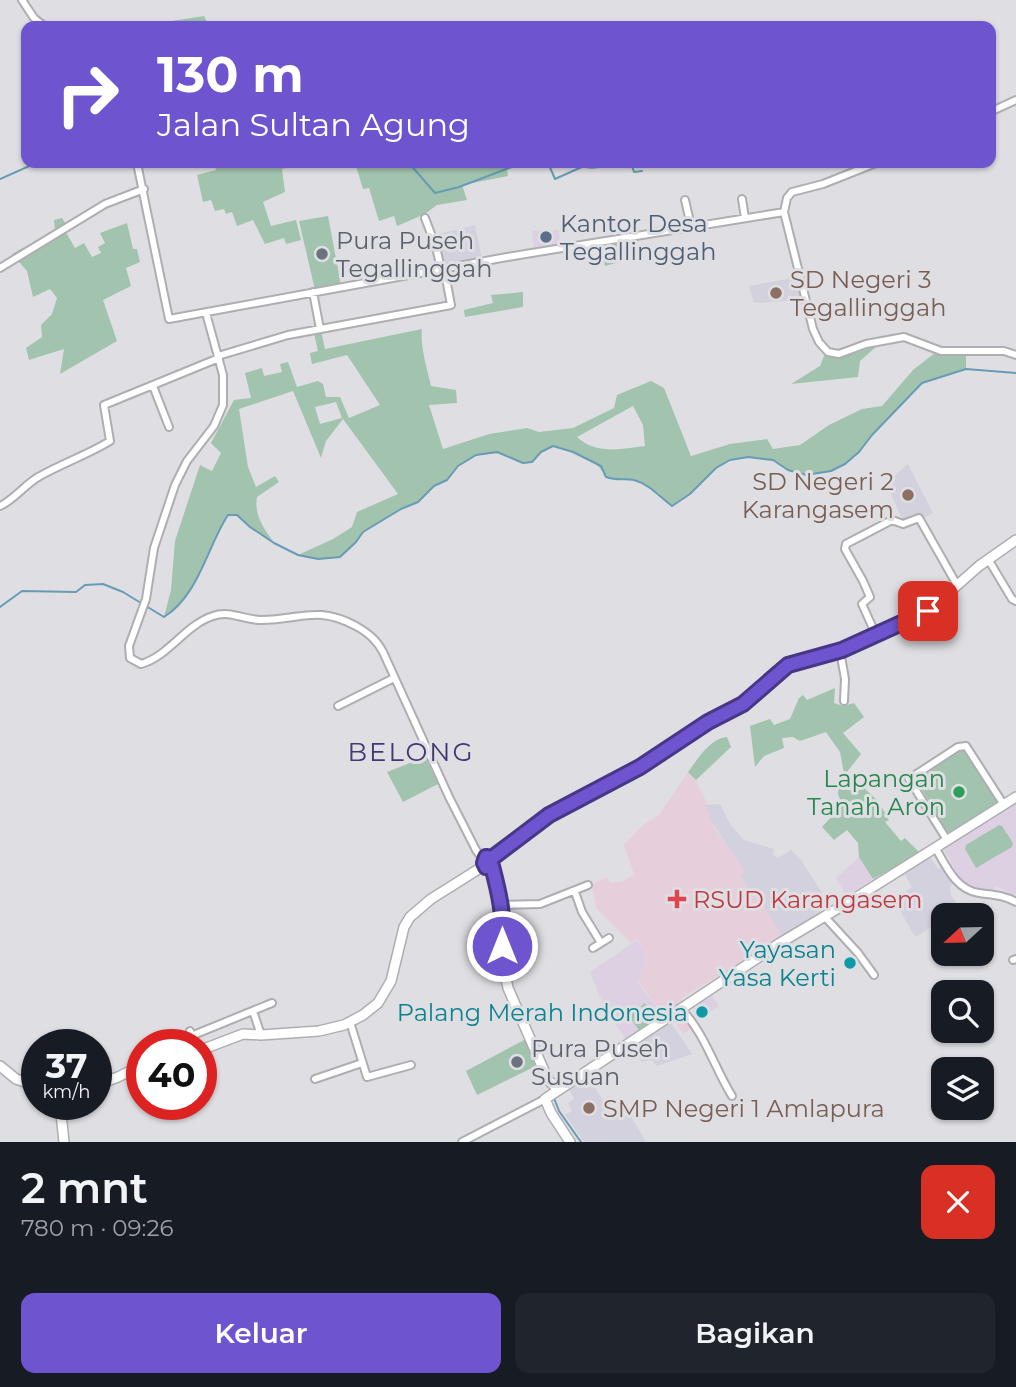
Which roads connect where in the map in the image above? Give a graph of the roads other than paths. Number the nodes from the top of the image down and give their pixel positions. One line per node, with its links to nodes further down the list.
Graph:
1 (22, 0): 2 (street)
2 (38, 21)
3 (1016, 100): 4 (street)
4 (996, 109)
5 (138, 168): 7 (street)
6 (863, 168): 10 (street)
7 (144, 189): 14 (street); 17 (street)
8 (742, 199): 12 (street)
9 (685, 200): 13 (street)
10 (784, 212): 12 (street); 19 (street)
11 (425, 218): 15 (street)
12 (746, 218): 13 (street)
13 (691, 226): 15 (street)
14 (0, 268)
15 (442, 269): 16 (street); 18 (street)
16 (313, 292): 17 (street); 18 (street)
17 (206, 313): 20 (street)
18 (320, 330): 20 (street)
19 (1016, 355)
20 (219, 357): 21 (street); 30 (street)
21 (153, 386): 22 (street); 23 (street)
22 (169, 426)
23 (0, 506)
24 (1016, 540): 25 (street)
25 (988, 559): 26 (street); 27 (street)
26 (957, 585): 28 (street); 28 (street)
27 (1016, 601)
28 (876, 635): 29 (street)
29 (839, 650): 31 (street); 37 (street)
30 (394, 678): 32 (street); 37 (street)
31 (844, 701)
32 (338, 706)
33 (1016, 797): 34 (street)
34 (1004, 805): 35 (street); 35 (street)
35 (947, 840): 36 (street)
36 (935, 847): 40 (street); 42 (street)
37 (488, 861): 41 (street); 50 (street)
38 (588, 885): 39 (street)
39 (575, 891): 41 (street); 44 (street)
40 (1016, 902)
41 (501, 905): 58 (street)
42 (825, 917): 46 (street); 48 (street)
43 (610, 937): 44 (street)
44 (601, 943): 45 (street)
45 (593, 948)
46 (874, 975)
47 (272, 1003): 49 (street)
48 (680, 1008): 60 (street); 61 (street)
49 (253, 1011): 51 (street); 52 (street)
50 (351, 1022): 52 (street); 54 (street)
51 (201, 1029)
52 (261, 1035): 53 (street)
53 (217, 1044)
54 (362, 1063): 55 (street); 57 (street)
55 (411, 1065)
56 (0, 1066): 59 (street)
57 (315, 1079)
58 (548, 1080): 60 (street); 62 (street)
59 (21, 1081)
60 (559, 1090): 62 (street)
61 (732, 1096)
62 (545, 1099): 65 (street); 66 (street)
63 (62, 1120): 64 (street)
64 (64, 1142)
65 (462, 1142)
66 (570, 1142)

